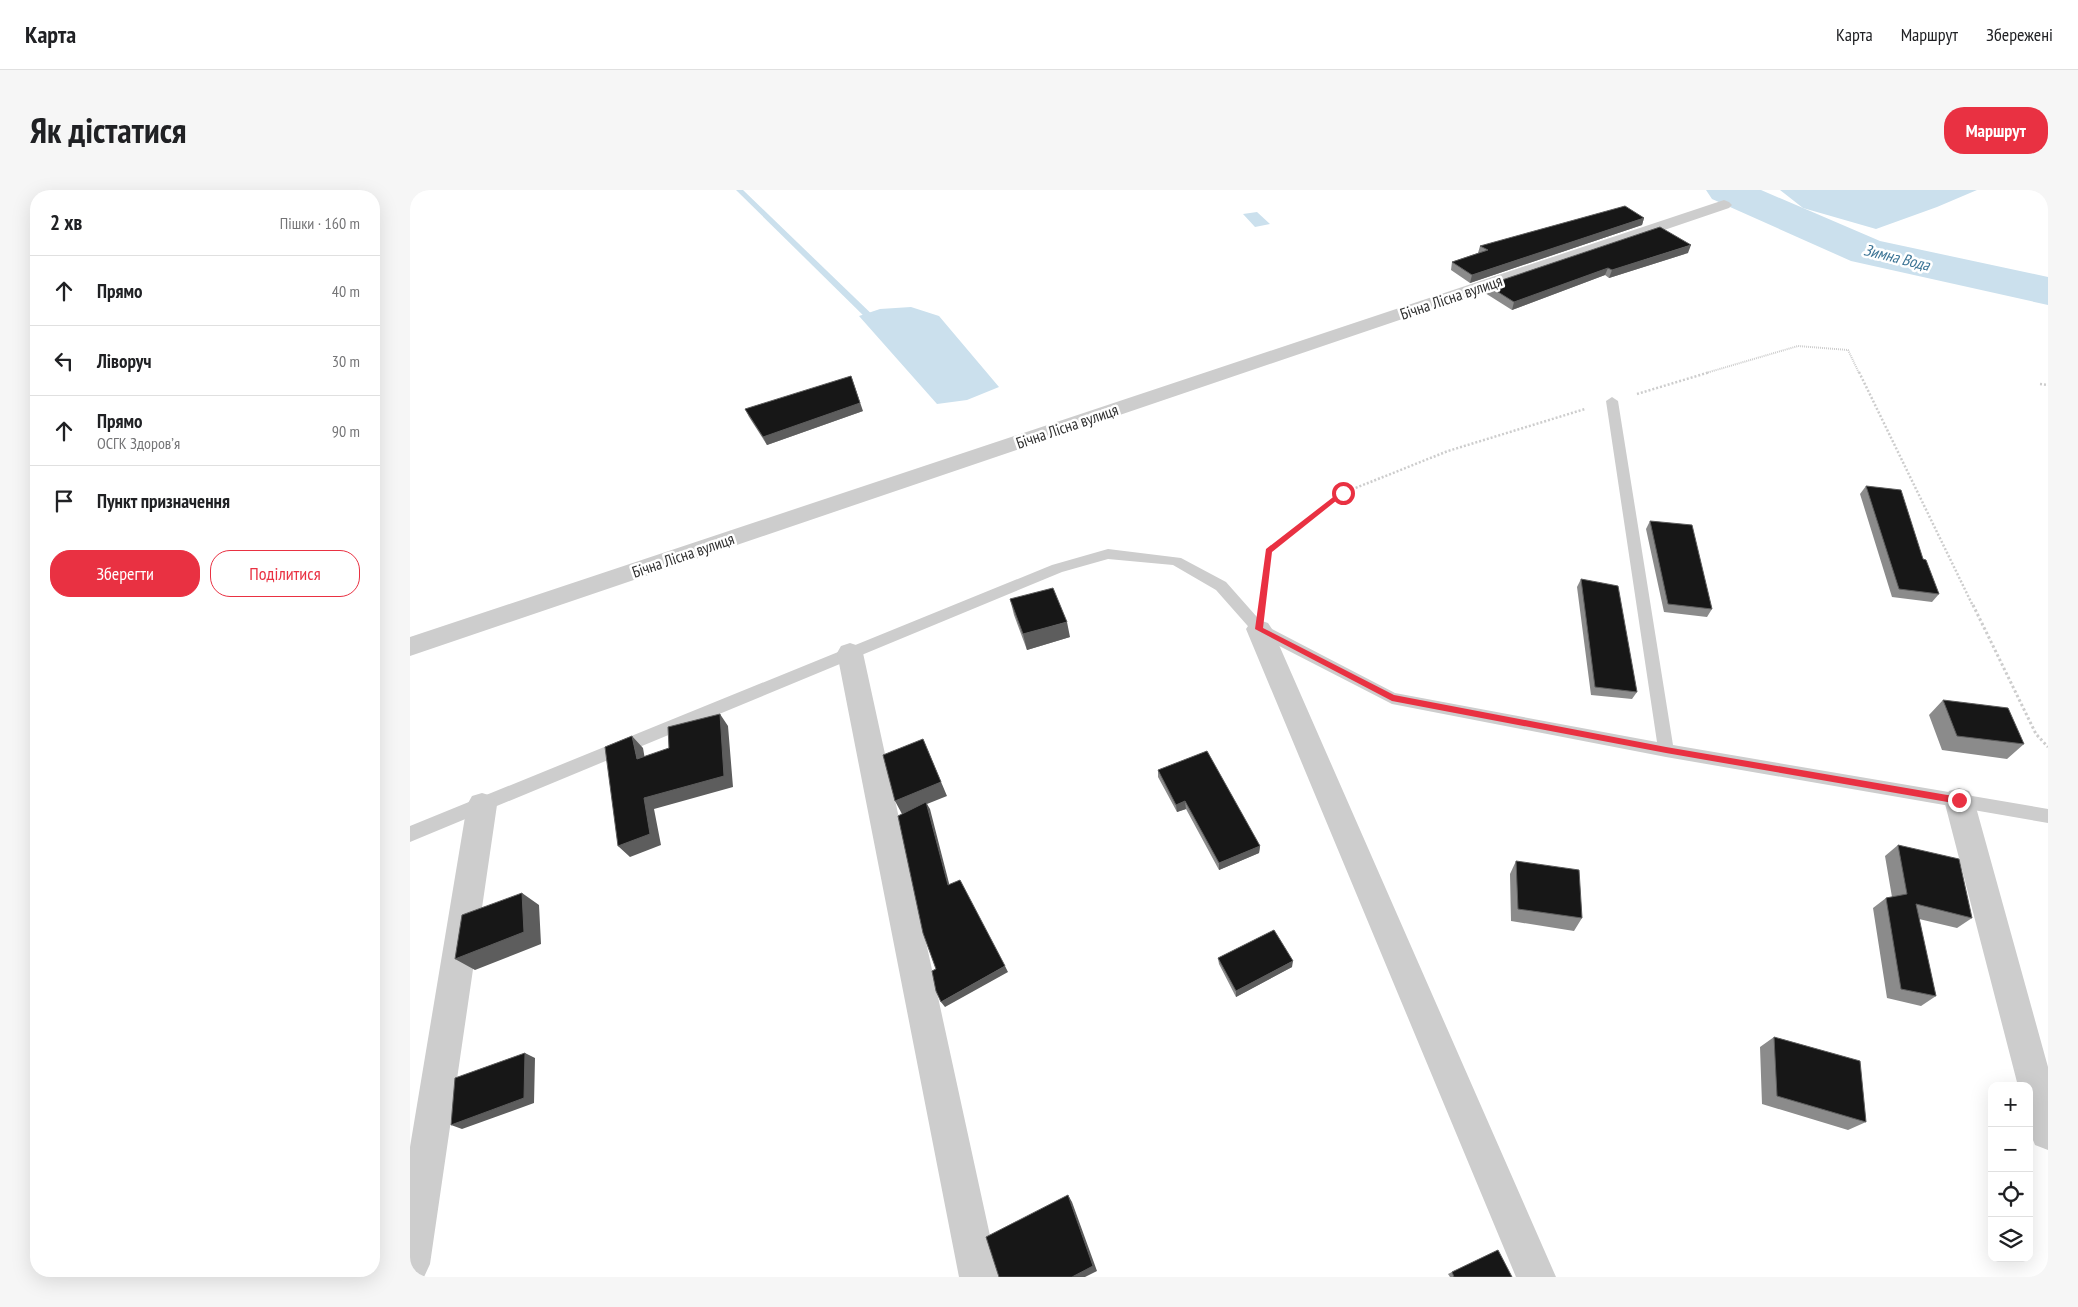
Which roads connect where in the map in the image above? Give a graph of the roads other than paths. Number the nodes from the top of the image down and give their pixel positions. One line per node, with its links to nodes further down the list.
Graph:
1 (1724, 205): 4 (street, Бічна Лісна вулиця)
2 (1612, 401): 6 (lane)
3 (1259, 629): 5 (lane); 6 (lane); 14 (street)
4 (410, 647)
5 (850, 653): 8 (lane); 13 (street)
6 (1666, 750): 7 (lane)
7 (1959, 800): 9 (lane); 11 (street)
8 (482, 805): 10 (lane); 12 (street)
9 (2048, 816)
10 (410, 834)
11 (2048, 1132)
12 (410, 1264)
13 (979, 1277)
14 (1536, 1277)

